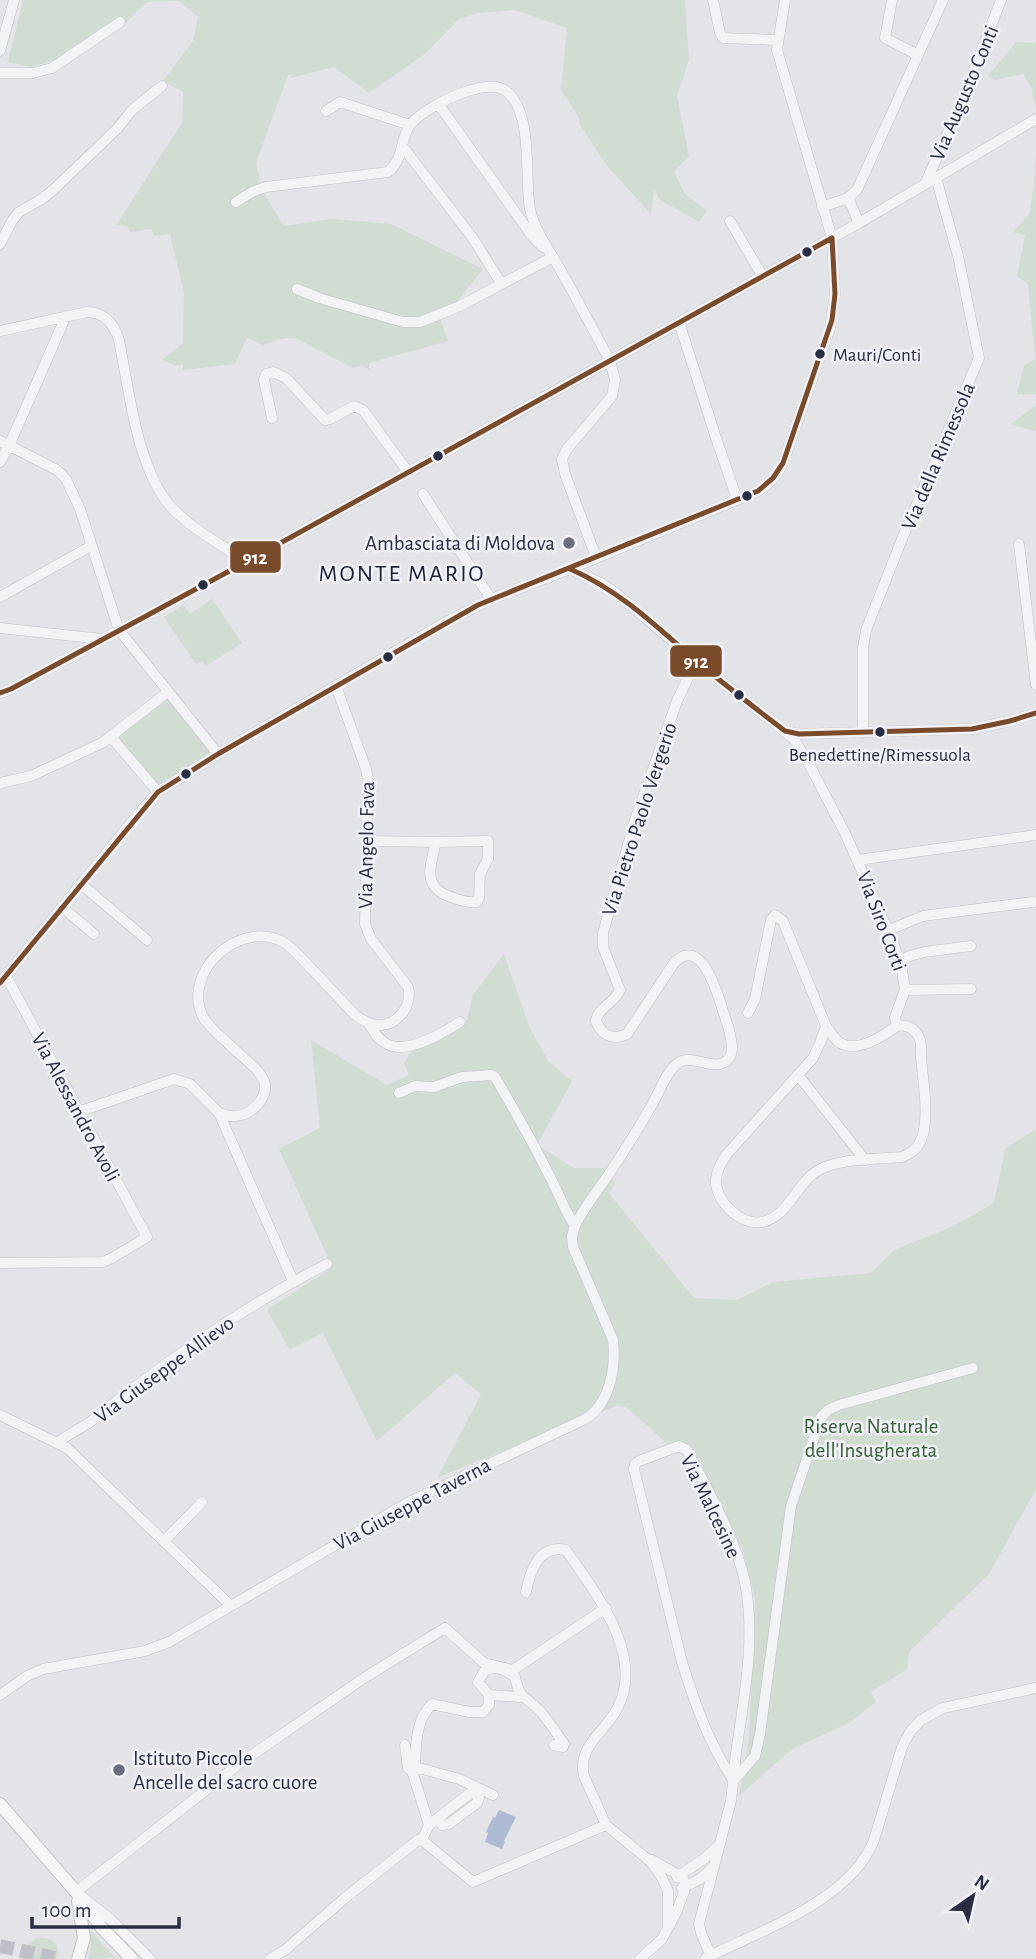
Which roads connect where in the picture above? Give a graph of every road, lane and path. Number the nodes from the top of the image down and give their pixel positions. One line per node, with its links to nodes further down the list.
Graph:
1 (14, 0): 9 (street)
2 (713, 0): 8 (street)
3 (785, 0): 8 (street)
4 (892, 0): 10 (street)
5 (943, 0): 10 (street)
6 (1001, 0): 19 (street, Via Augusto Conti)
7 (120, 22): 11 (street)
8 (778, 40): 22 (street)
9 (0, 51)
10 (918, 55): 20 (street)
11 (0, 73)
12 (162, 86): 26 (street)
13 (439, 104): 16 (street); 27 (street); 27 (street)
14 (326, 111): 16 (street)
15 (1036, 119): 18 (street, Via Augusto Conti)
16 (410, 125): 17 (street)
17 (403, 148): 21 (street); 29 (street)
18 (936, 178): 19 (street, Via Augusto Conti); 58 (street, Via della Rimessola)
19 (925, 185): 24 (street, Via Augusto Conti)
20 (848, 198): 22 (street); 24 (street)
21 (236, 202)
22 (822, 206): 25 (street)
23 (730, 221): 28 (street)
24 (859, 223): 25 (street, Via Augusto Conti)
25 (832, 238): 28 (street); 40 (street)
26 (0, 244)
27 (553, 257): 29 (street); 34 (street)
28 (762, 277): 32 (street)
29 (502, 283): 30 (street)
30 (297, 289)
31 (66, 316): 33 (street); 36 (street); 44 (street)
32 (679, 322): 34 (street); 40 (street)
33 (0, 331)
34 (610, 361): 38 (street); 43 (street)
35 (272, 418): 38 (street)
36 (4, 444): 37 (street); 42 (street)
37 (0, 462)
38 (408, 472): 44 (street)
39 (423, 494): 47 (street)
40 (737, 499): 43 (street)
41 (1019, 544): 52 (street)
42 (91, 546): 46 (street); 49 (street)
43 (596, 558): 45 (street)
44 (246, 562): 49 (street)
45 (570, 569): 47 (street); 51 (street, Via Siro Corti)
46 (0, 597)
47 (491, 599): 53 (street)
48 (0, 628): 50 (street)
49 (120, 630): 50 (street); 54 (street)
50 (103, 639): 55 (street)
51 (696, 661): 57 (street, Via Siro Corti); 88 (street, Via Pietro Paolo Vergerio)
52 (1036, 685)
53 (336, 686): 60 (street); 64 (street, Via Angelo Fava)
54 (168, 692): 59 (street); 60 (street)
55 (0, 693)
56 (1036, 713): 58 (street)
57 (786, 731): 58 (street); 66 (street, Via Siro Corti)
58 (863, 733)
59 (111, 737): 61 (street); 62 (street)
60 (218, 754): 62 (street)
61 (0, 783)
62 (158, 792): 67 (street)
63 (1036, 835): 66 (street)
64 (368, 841): 65 (street); 80 (street, Via Angelo Fava)
65 (436, 842): 65 (street)
66 (858, 860): 70 (street, Via Siro Corti)
67 (81, 884): 69 (street); 72 (street)
68 (1033, 902): 70 (street)
69 (62, 907): 71 (street); 75 (street)
70 (889, 930): 74 (street, Via Siro Corti)
71 (94, 934)
72 (147, 940)
73 (971, 946): 74 (street)
74 (900, 959): 77 (street, Via Siro Corti)
75 (3, 980): 85 (street, Via Alessandro Avoli)
76 (971, 989): 77 (street)
77 (905, 990): 82 (street, Via Siro Corti)
78 (748, 1013): 81 (street)
79 (460, 1022): 80 (street)
80 (368, 1023): 86 (street)
81 (826, 1026): 82 (street); 83 (street)
82 (897, 1026): 87 (street)
83 (798, 1075): 87 (street); 87 (street)
84 (399, 1093): 88 (street)
85 (78, 1112): 86 (street); 89 (street, Via Alessandro Avoli)
86 (219, 1113): 91 (street)
87 (865, 1160)
88 (575, 1226): 98 (street, Via Giuseppe Taverna)
89 (0, 1263)
90 (327, 1264): 91 (street, Via Giuseppe Allievo)
91 (293, 1281): 94 (street, Via Giuseppe Allievo)
92 (973, 1368): 107 (street, Via Malcesine)
93 (0, 1415): 94 (street)
94 (58, 1443): 96 (street)
95 (202, 1502): 96 (street)
96 (164, 1541): 98 (street)
97 (526, 1592): 99 (street)
98 (230, 1605): 101 (street, Via Giuseppe Taverna)
99 (606, 1608): 110 (street); 118 (street)
100 (1036, 1688): 121 (street)
101 (0, 1695)
102 (489, 1695): 103 (street); 103 (street); 106 (street)
103 (522, 1697): 105 (street)
104 (405, 1745): 106 (street)
105 (554, 1745)
106 (414, 1769): 108 (street); 111 (street)
107 (734, 1781): 107 (street, Via Malcesine); 112 (street, Via Malcesine)
108 (493, 1795)
109 (0, 1804): 118 (main road)
110 (606, 1825): 111 (street); 113 (street)
111 (422, 1840): 125 (street)
112 (719, 1846): 114 (street, Via Malcesine); 115 (street)
113 (644, 1856): 115 (street); 117 (street)
114 (713, 1867): 116 (street); 119 (street, Via Malcesine)
115 (680, 1875): 116 (street); 117 (street)
116 (687, 1886): 117 (street); 119 (street); 120 (street)
117 (667, 1888): 120 (street)
118 (76, 1892): 122 (main road); 123 (main road); 124 (street)
119 (706, 1902): 121 (street, Via Malcesine)
120 (668, 1924): 126 (street)
121 (708, 1957)
122 (78, 1959)
123 (132, 1959)
124 (150, 1959)
125 (270, 1959)
126 (640, 1959)

